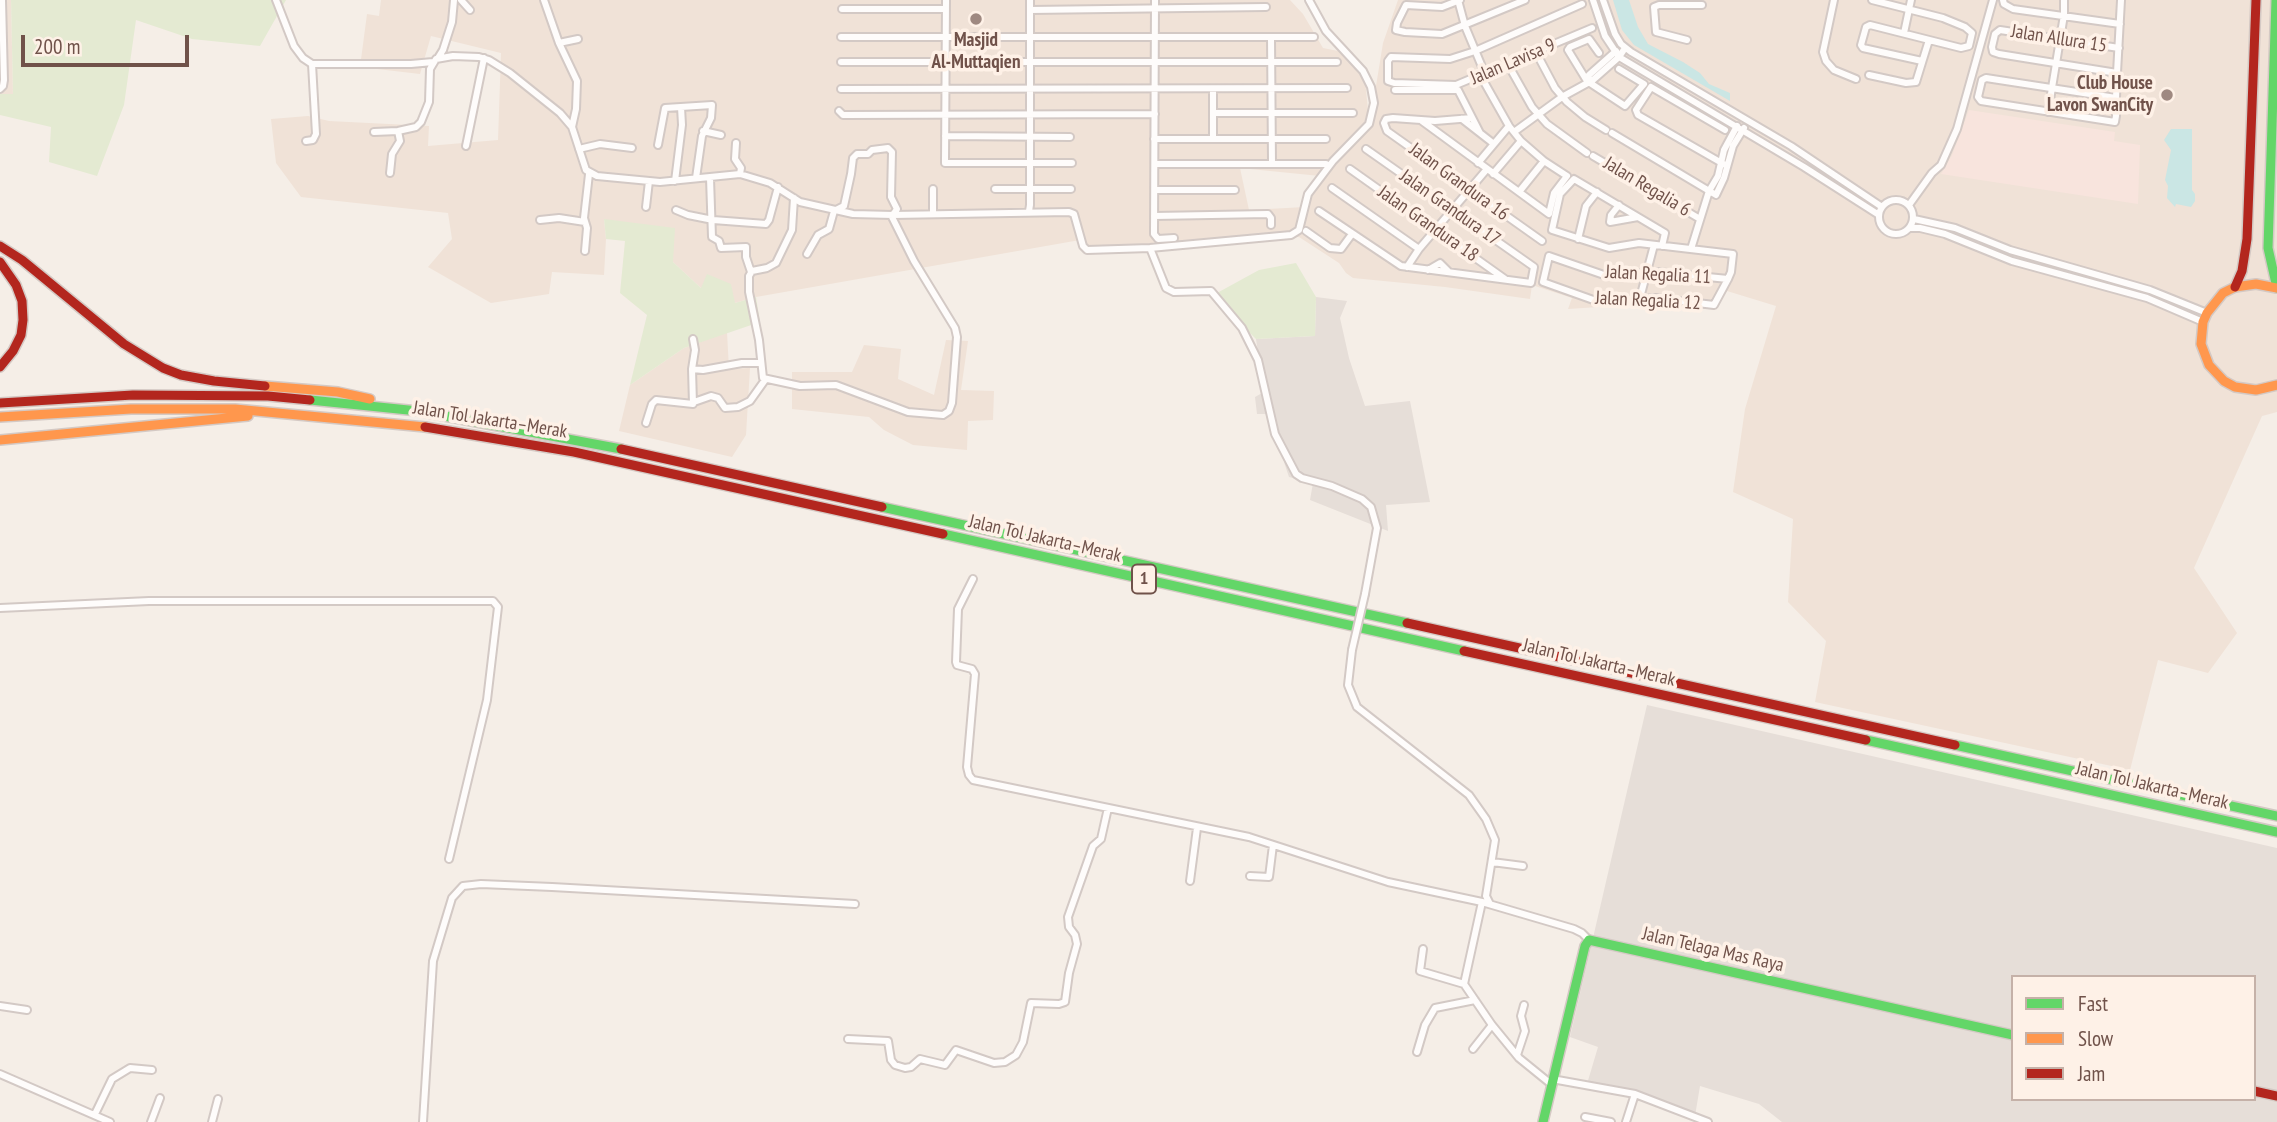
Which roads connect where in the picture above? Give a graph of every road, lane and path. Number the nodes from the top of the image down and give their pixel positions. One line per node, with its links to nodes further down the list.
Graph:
1 (2, 0): 34 (street)
2 (276, 0): 66 (street)
3 (454, 0): 58 (street)
4 (461, 0): 30 (street)
5 (544, 0): 49 (street)
6 (946, 0): 29 (street)
7 (1030, 0): 31 (street)
8 (1155, 0): 32 (street)
9 (1309, 0): 191 (street)
10 (1459, 0): 36 (street); 36 (street)
11 (1525, 0): 36 (street)
12 (1593, 0): 54 (street)
13 (1603, 0): 50 (street)
14 (1834, 0): 73 (street)
15 (1872, 0): 27 (street)
16 (1912, 0): 27 (street)
17 (1993, 0): 163 (street)
18 (2064, 0): 33 (street)
19 (2121, 0): 35 (street)
20 (2256, 0): 137 (main road)
21 (2276, 0): 139 (main road)
22 (1679, 3): 25 (street); 47 (street)
23 (2005, 3): 33 (street)
24 (1582, 4): 52 (street)
25 (1702, 5)
26 (1266, 7): 32 (street)
27 (1910, 8): 38 (street); 48 (street)
28 (842, 9): 29 (street)
29 (946, 9): 43 (street)
30 (470, 10)
31 (1030, 10): 32 (street); 44 (street)
32 (1155, 10): 40 (street)
33 (2064, 15): 35 (street); 46 (street)
34 (1, 21): 56 (street)
35 (2120, 24): 51 (street)
36 (1465, 26): 52 (street)
37 (1592, 29): 72 (street, Jalan Lavisa 9)
38 (1904, 33): 48 (street); 59 (street)
39 (841, 37): 43 (street)
40 (1155, 37): 41 (street); 44 (street); 67 (street)
41 (1271, 37): 42 (street); 64 (street)
42 (1314, 37)
43 (946, 38): 44 (street); 62 (street)
44 (1030, 38): 63 (street)
45 (578, 39): 49 (street)
46 (2060, 39): 51 (street, Jalan Allura 15); 65 (street); 65 (street, Jalan Allura 15)
47 (1687, 40)
48 (1929, 40): 59 (street)
49 (559, 43): 103 (street)
50 (1623, 46): 54 (street); 100 (street)
51 (2119, 48): 70 (street)
52 (1475, 51): 72 (street); 76 (street)
53 (1599, 53): 74 (street)
54 (1617, 55): 74 (street); 104 (street)
55 (1538, 56): 86 (street)
56 (1, 57): 81 (street)
57 (484, 58): 58 (street); 103 (street); 125 (street)
58 (436, 60): 66 (street); 108 (street)
59 (1922, 61): 71 (street)
60 (841, 62): 62 (street)
61 (1337, 62): 64 (street)
62 (946, 63): 63 (street); 77 (street)
63 (1030, 63): 67 (street); 83 (street)
64 (1271, 63): 67 (street); 78 (street)
65 (2056, 63): 70 (street); 80 (street)
66 (312, 64): 120 (street)
67 (1154, 64): 84 (street)
68 (1510, 68): 97 (street, Jalan Regalia 6)
69 (1619, 69): 75 (street)
70 (2117, 73): 87 (street)
71 (1869, 75)
72 (1484, 77): 76 (street, Jalan Lavisa 9); 106 (street)
73 (1856, 79)
74 (1587, 81): 75 (street); 86 (street)
75 (1647, 85): 107 (street); 136 (street)
76 (1392, 86): 98 (street)
77 (945, 88): 82 (street); 83 (street); 91 (street)
78 (1271, 88): 79 (street); 85 (street); 96 (street)
79 (1348, 88)
80 (2052, 88): 87 (street); 90 (street); 90 (street)
81 (0, 89)
82 (841, 89)
83 (1030, 89): 84 (street); 92 (street)
84 (1154, 89): 85 (street); 95 (street)
85 (1213, 89): 93 (street)
86 (1562, 97): 97 (street); 158 (street)
87 (2116, 98): 90 (street)
88 (681, 107): 109 (street); 124 (street); 148 (street)
89 (839, 111): 91 (street)
90 (2048, 112)
91 (946, 113): 92 (street); 113 (street)
92 (1030, 113): 95 (street); 114 (street)
93 (1213, 113): 96 (street); 116 (street)
94 (1353, 113): 96 (street)
95 (1155, 114): 117 (street)
96 (1271, 114): 119 (street)
97 (1538, 114): 106 (street); 176 (street, Jalan Regalia 6)
98 (1472, 118): 99 (street); 111 (street)
99 (1462, 119): 102 (street); 111 (street)
100 (1745, 120): 104 (street); 165 (street)
101 (1422, 121): 102 (street); 105 (street); 157 (street, Jalan Grandura 16)
102 (1435, 121): 105 (street)
103 (572, 127): 127 (street)
104 (1740, 128): 136 (street); 173 (street)
105 (1430, 129): 132 (street)
106 (1511, 129): 121 (street); 123 (street)
107 (1724, 130)
108 (398, 131): 110 (street); 141 (street)
109 (703, 131): 112 (street); 145 (street)
110 (374, 132)
111 (1479, 133): 123 (street)
112 (721, 135)
113 (945, 136): 114 (street); 130 (street)
114 (1030, 137): 115 (street); 130 (street)
115 (1070, 137)
116 (1213, 138): 117 (street); 119 (street)
117 (1154, 139): 133 (street)
118 (1326, 139): 119 (street)
119 (1272, 140): 134 (street)
120 (306, 141)
121 (1521, 141): 129 (street); 140 (street)
122 (736, 144): 143 (street)
123 (1494, 144): 132 (street)
124 (658, 145)
125 (466, 146)
126 (632, 148): 127 (street)
127 (579, 149): 142 (street)
128 (1366, 149): 167 (street, Jalan Grandura 17)
129 (1544, 161): 144 (street); 159 (street)
130 (1030, 163): 131 (street); 153 (street)
131 (1072, 163)
132 (1478, 163): 140 (street)
133 (1155, 164): 134 (street); 155 (street)
134 (1272, 164): 135 (street)
135 (1326, 164)
136 (1724, 164): 158 (street)
137 (2249, 167): 139 (main road); 203 (main road)
138 (1350, 169): 183 (street, Jalan Grandura 18)
139 (2271, 170): 204 (main road)
140 (1490, 171): 157 (street); 159 (street)
141 (390, 173)
142 (589, 174): 147 (street); 180 (street)
143 (740, 174): 146 (street); 149 (street)
144 (1570, 177): 159 (street); 160 (street); 187 (street)
145 (696, 178): 146 (street); 148 (street)
146 (710, 178): 179 (street)
147 (649, 181): 148 (street); 164 (street)
148 (675, 181)
149 (778, 187): 161 (street); 179 (street)
150 (1332, 188): 192 (street)
151 (933, 189): 171 (street)
152 (995, 189): 153 (street)
153 (1030, 189): 154 (street); 169 (street)
154 (1071, 189)
155 (1155, 190): 156 (street); 174 (street)
156 (1235, 190)
157 (1471, 191): 167 (street); 188 (street, Jalan Grandura 16)
158 (1709, 191): 176 (street)
159 (1519, 192)
160 (1597, 192): 162 (street); 187 (street)
161 (794, 198): 168 (street); 198 (street)
162 (1619, 205): 175 (street); 175 (street)
163 (1909, 205): 165 (street); 177 (street)
164 (646, 207)
165 (1882, 207): 173 (street)
166 (676, 210): 179 (street)
167 (1454, 210): 183 (street); 201 (street, Jalan Grandura 17)
168 (834, 211): 172 (street); 172 (street); 195 (street)
169 (1029, 211): 171 (street); 191 (street)
170 (1319, 211): 185 (street)
171 (933, 214): 172 (street)
172 (892, 215): 211 (street)
173 (1879, 215): 182 (street)
174 (1154, 216): 181 (street); 186 (street)
175 (1638, 217): 189 (street)
176 (1700, 219): 193 (street)
177 (1914, 219): 182 (street); 206 (street)
178 (540, 220): 180 (street)
179 (713, 220): 198 (street)
180 (584, 222): 194 (street)
181 (1271, 225)
182 (1910, 228): 206 (street)
183 (1436, 229): 192 (street); 201 (street, Jalan Grandura 18)
184 (1306, 231): 185 (street)
185 (1352, 233): 197 (street)
186 (1174, 238)
187 (1578, 239): 189 (street)
188 (1542, 241)
189 (1658, 245): 193 (street); 199 (street)
190 (0, 246): 215 (main road)
191 (1150, 248): 228 (street, bridge)
192 (1419, 249): 197 (street)
193 (1691, 249): 200 (street)
194 (585, 251)
195 (807, 254)
196 (0, 262): 209 (main road)
197 (1407, 267): 201 (street)
198 (751, 272): 208 (street)
199 (1647, 272): 200 (street, Jalan Regalia 11); 202 (street, Jalan Regalia 11); 205 (street)
200 (1728, 279): 205 (street, Jalan Regalia 12)
201 (1506, 280)
202 (1542, 282): 205 (street, Jalan Regalia 12)
203 (2235, 287): 204 (main road); 206 (main road)
204 (2277, 288)
205 (1640, 298)
206 (2205, 317): 212 (main road)
207 (693, 339): 210 (street)
208 (761, 363): 210 (street); 211 (street)
209 (0, 367)
210 (692, 369): 213 (street)
211 (765, 380): 213 (street)
212 (2277, 385)
213 (694, 402): 218 (street)
214 (0, 403): 215 (main road, Jalan Tol Jakarta–Merak / 1)
215 (418, 411): 223 (main road, Jalan Tol Jakarta–Merak / 1)
216 (293, 412): 217 (main road, Jalan Tol Jakarta–Merak / 1); 219 (main road); 225 (main road, Jalan Tol Jakarta–Merak / 1)
217 (0, 417)
218 (646, 423)
219 (0, 440)
220 (973, 579): 222 (street)
221 (0, 608): 227 (street)
222 (1108, 808): 224 (street); 244 (street)
223 (2277, 816)
224 (1198, 828): 226 (street); 231 (street)
225 (2277, 832)
226 (1273, 845): 230 (street); 232 (street)
227 (449, 859)
228 (1492, 862): 229 (street); 234 (street)
229 (1523, 866)
230 (1250, 876)
231 (1190, 881)
232 (1482, 902): 234 (street); 237 (street)
233 (855, 904): 261 (street)
234 (1490, 904): 235 (street)
235 (1588, 940): 243 (main road, Jalan Telaga Mas Raya); 250 (main road)
236 (1423, 949): 237 (street)
237 (1464, 984): 238 (street)
238 (1475, 1000): 242 (street); 246 (street)
239 (1524, 1005): 247 (street)
240 (0, 1006): 241 (street)
241 (27, 1010)
242 (1492, 1025): 245 (street); 247 (street)
243 (2011, 1035)
244 (848, 1039)
245 (1473, 1049)
246 (1417, 1052)
247 (1517, 1055): 250 (street)
248 (152, 1070): 256 (street)
249 (0, 1074): 256 (street)
250 (1551, 1082): 252 (street); 262 (main road)
251 (2256, 1091): 253 (main road)
252 (1635, 1094): 264 (street); 265 (street)
253 (2277, 1096)
254 (160, 1098): 259 (street)
255 (218, 1098): 260 (street)
256 (95, 1114): 258 (street)
257 (1585, 1117): 263 (street)
258 (110, 1122)
259 (151, 1122)
260 (212, 1122)
261 (423, 1122)
262 (1543, 1122)
263 (1611, 1122)
264 (1626, 1122)
265 (1708, 1122)

